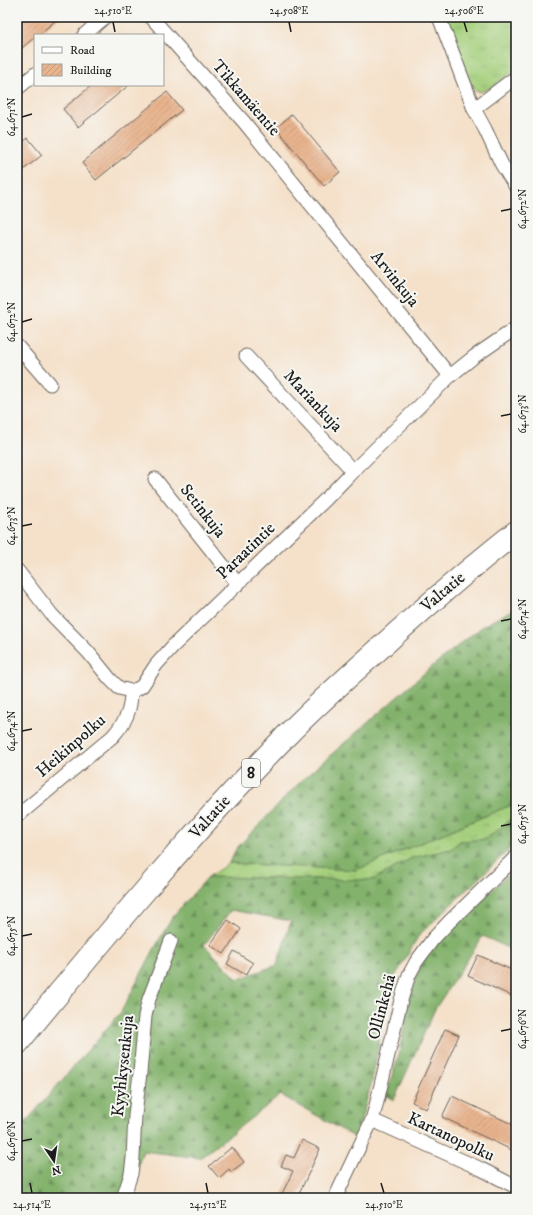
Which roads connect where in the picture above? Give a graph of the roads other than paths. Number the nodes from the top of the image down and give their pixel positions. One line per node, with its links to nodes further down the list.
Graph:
1 (106, 17): 4 (street)
2 (151, 17): 10 (street, Tikkamäentie)
3 (439, 17): 8 (street)
4 (85, 34)
5 (34, 75): 7 (street)
6 (516, 76): 8 (street)
7 (17, 89)
8 (474, 109): 9 (street)
9 (516, 187)
10 (311, 204): 14 (street, Arvinkuja)
11 (516, 328): 14 (street, Paraatintie)
12 (17, 346): 15 (street)
13 (246, 356): 16 (street, Mariankuja)
14 (450, 376): 16 (street, Paraatintie)
15 (50, 384)
16 (353, 471): 20 (street, Paraatintie)
17 (155, 479): 20 (street, Setinkuja)
18 (516, 532): 25 (highway, Valtatie / 8)
19 (17, 570): 21 (street)
20 (238, 584): 21 (street, Paraatintie)
21 (131, 691): 22 (street, Heikinpolku)
22 (17, 810)
23 (516, 857): 26 (street, Ollinkehä)
24 (171, 941): 28 (street, Kyyhkysenkuja)
25 (17, 1044)
26 (372, 1120): 27 (street, Kartanopolku); 29 (street, Ollinkehä)
27 (516, 1187)
28 (122, 1198)
29 (335, 1198)

